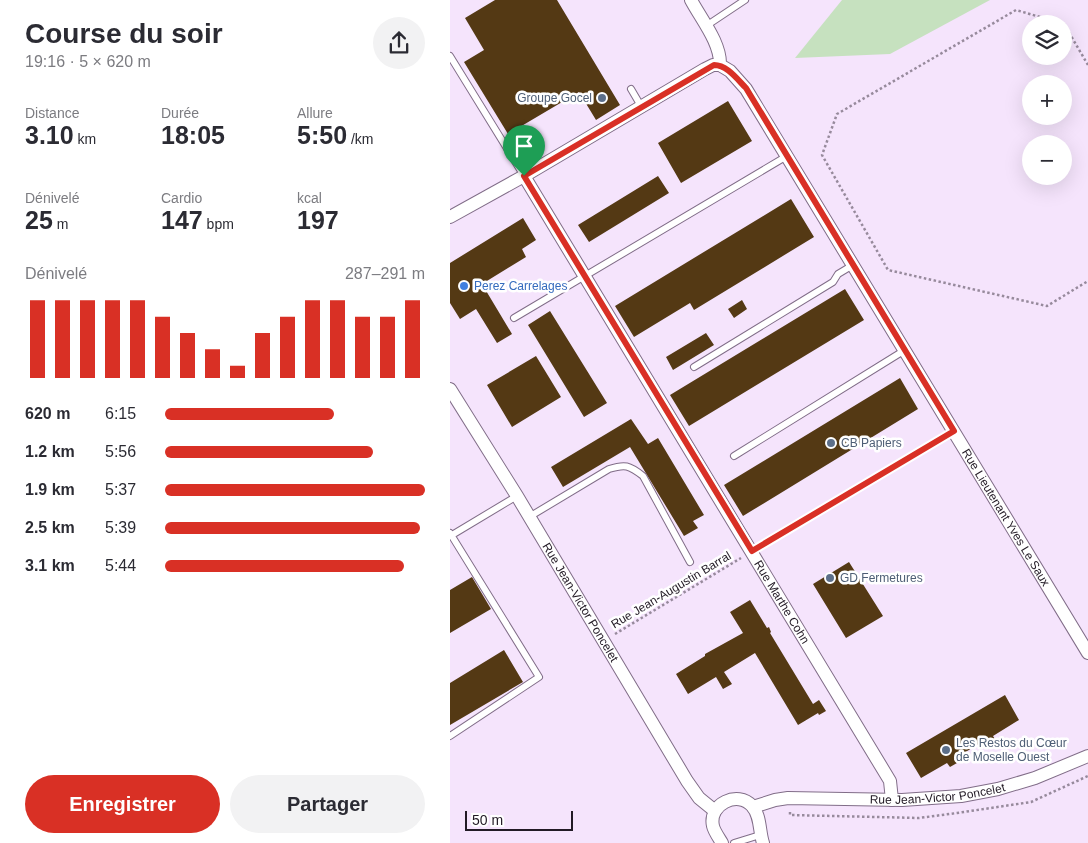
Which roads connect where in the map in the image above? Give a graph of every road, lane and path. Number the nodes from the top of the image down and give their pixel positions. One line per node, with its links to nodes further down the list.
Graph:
1 (691, 0): 4 (street)
2 (745, 0): 4 (lane)
3 (1033, 15): 16 (path)
4 (706, 26): 7 (street)
5 (1072, 38): 8 (path)
6 (450, 56): 12 (lane)
7 (720, 65): 10 (street); 11 (street, Rue Lieutenant Yves Le Saux)
8 (1088, 65)
9 (631, 89): 10 (lane)
10 (641, 106): 12 (street)
11 (787, 156): 14 (street, Rue Lieutenant Yves Le Saux); 15 (lane)
12 (524, 176): 13 (street); 15 (street, Rue Marthe Cohn)
13 (450, 217)
14 (853, 265): 18 (street, Rue Lieutenant Yves Le Saux); 19 (lane)
15 (584, 276): 17 (lane); 26 (street, Rue Marthe Cohn)
16 (1088, 280)
17 (514, 318)
18 (905, 350): 21 (street, Rue Lieutenant Yves Le Saux); 22 (lane)
19 (694, 367)
20 (450, 389): 23 (street, Rue Jean-Victor Poncelet)
21 (954, 431): 26 (path, Rue Jean-Augustin Barral); 29 (street, Rue Lieutenant Yves Le Saux)
22 (734, 456)
23 (517, 496): 24 (street, Rue Jean-Victor Poncelet); 25 (lane)
24 (529, 517): 27 (lane); 28 (street, Rue Jean-Victor Poncelet)
25 (451, 534): 30 (lane)
26 (752, 551): 28 (path, Rue Jean-Augustin Barral); 32 (street, Rue Marthe Cohn)
27 (690, 562)
28 (603, 642): 34 (street, Rue Jean-Victor Poncelet)
29 (1088, 653)
30 (450, 736)
31 (1088, 756): 32 (street, Rue Jean-Victor Poncelet)
32 (892, 800): 33 (street, Rue Jean-Victor Poncelet)
33 (753, 807): 34 (street); 35 (street)
34 (715, 811): 36 (street)
35 (762, 839): 37 (lane)
36 (719, 842)
37 (734, 843)

